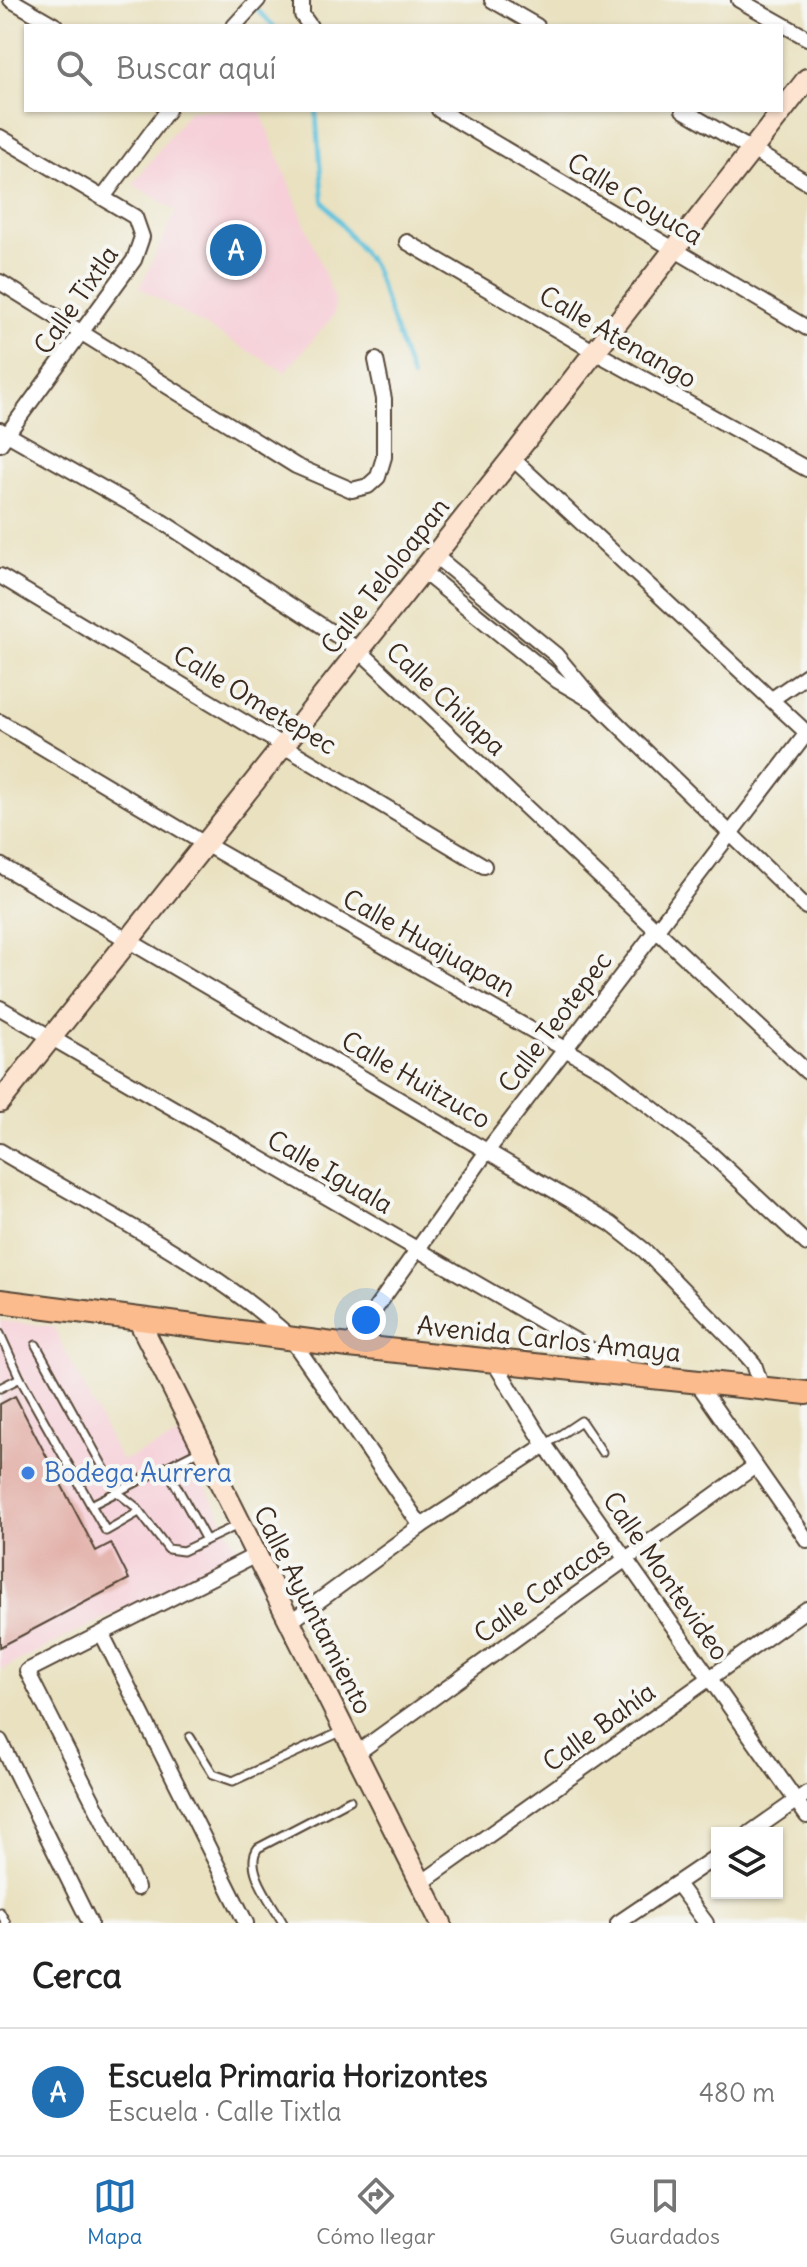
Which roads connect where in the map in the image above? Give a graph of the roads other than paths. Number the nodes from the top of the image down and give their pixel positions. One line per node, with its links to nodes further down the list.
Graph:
1 (11, 0): 6 (street)
2 (258, 0): 7 (street)
3 (302, 0): 8 (street)
4 (492, 0): 9 (street)
5 (739, 0): 10 (street)
6 (53, 24)
7 (236, 24)
8 (309, 24)
9 (534, 24)
10 (782, 24)
11 (783, 25): 12 (street)
12 (807, 38)
13 (807, 79): 14 (street, Calle Teloloapan)
14 (783, 109)
15 (167, 112): 22 (street)
16 (442, 112): 24 (street, Calle Coyuca)
17 (686, 112): 20 (street)
18 (781, 112): 20 (street, Calle Teloloapan)
19 (0, 137): 22 (street)
20 (751, 149): 21 (street); 24 (street, Calle Teloloapan)
21 (807, 182)
22 (104, 196): 27 (street, Calle Tixtla)
23 (407, 242): 28 (street, Calle Atenango)
24 (672, 249): 26 (street, Calle Coyuca); 28 (street, Calle Teloloapan)
25 (0, 282): 27 (street)
26 (807, 328)
27 (85, 332): 29 (street); 30 (street, Calle Tixtla)
28 (595, 352): 31 (street, Calle Teloloapan); 32 (street, Calle Atenango)
29 (376, 360)
30 (2, 436): 35 (street, Calle Chilapa)
31 (512, 458): 33 (street, Calle Teloloapan); 37 (street)
32 (807, 469)
33 (427, 562): 35 (street, Calle Teloloapan); 41 (street)
34 (0, 576): 40 (street, Calle Ometepec)
35 (359, 650): 40 (street, Calle Teloloapan); 46 (street, Calle Chilapa)
36 (807, 675): 37 (street)
37 (772, 699): 39 (street)
38 (0, 722): 42 (street, Calle Huajuapan)
39 (807, 733): 41 (street, Calle Teotepec)
40 (284, 745): 42 (street, Calle Teloloapan); 44 (street, Calle Ometepec)
41 (728, 835): 45 (street); 46 (street, Calle Teotepec)
42 (205, 844): 47 (street, Calle Teloloapan); 50 (street, Calle Huajuapan)
43 (0, 865): 47 (street, Calle Huitzuco)
44 (484, 866)
45 (806, 907)
46 (657, 928): 50 (street, Calle Teotepec); 51 (street, Calle Chilapa)
47 (127, 940): 49 (street, Calle Teloloapan); 53 (street, Calle Huitzuco)
48 (0, 1008): 49 (street, Calle Iguala)
49 (50, 1037): 52 (street, Calle Teloloapan); 56 (street, Calle Iguala)
50 (567, 1047): 53 (street, Calle Teotepec); 55 (street, Calle Huajuapan)
51 (807, 1072)
52 (0, 1102)
53 (488, 1150): 56 (street, Calle Teotepec); 70 (street, Calle Huitzuco)
54 (0, 1151): 60 (street)
55 (807, 1244)
56 (416, 1250): 62 (street, Calle Teotepec); 66 (street, Calle Iguala)
57 (0, 1301): 58 (main road, Avenida Carlos Amaya)
58 (139, 1321): 60 (main road, Avenida Carlos Amaya); 73 (street, Calle Ayuntamiento)
59 (0, 1334): 64 (lane)
60 (289, 1336): 62 (main road, Avenida Carlos Amaya); 81 (street)
61 (36, 1345): 77 (lane)
62 (349, 1346): 65 (main road, Avenida Carlos Amaya)
63 (0, 1355): 64 (lane)
64 (10, 1356): 67 (lane)
65 (492, 1358): 66 (main road, Avenida Carlos Amaya); 72 (street, Calle Montevideo)
66 (637, 1376): 68 (main road, Avenida Carlos Amaya)
67 (20, 1378): 69 (lane); 78 (lane)
68 (698, 1384): 70 (main road, Avenida Carlos Amaya); 75 (street)
69 (0, 1388)
70 (762, 1388): 71 (main road, Avenida Carlos Amaya)
71 (807, 1393)
72 (545, 1445): 74 (lane); 81 (street); 85 (street, Calle Montevideo)
73 (202, 1449): 76 (lane); 80 (street, Calle Ayuntamiento)
74 (602, 1452)
75 (755, 1466): 83 (street); 85 (street, Calle Caracas)
76 (166, 1467): 77 (lane); 82 (lane)
77 (117, 1492): 78 (lane); 79 (lane)
78 (91, 1505): 79 (lane)
79 (139, 1512): 82 (lane)
80 (240, 1524): 82 (lane); 84 (street, Calle Ayuntamiento)
81 (421, 1526): 87 (street)
82 (206, 1540)
83 (807, 1540)
84 (256, 1555): 87 (street, Calle Ayuntamiento); 88 (street)
85 (625, 1560): 89 (street, Calle Montevideo); 93 (street, Calle Caracas)
86 (807, 1609): 89 (street, Calle Bahía)
87 (290, 1622): 90 (street, Calle Ayuntamiento)
88 (102, 1634): 101 (street); 105 (street)
89 (708, 1678): 94 (street, Calle Montevideo); 99 (street, Calle Bahía)
90 (345, 1730): 91 (lane); 93 (street, Calle Ayuntamiento)
91 (190, 1737)
92 (0, 1741): 104 (street)
93 (357, 1753): 99 (street, Calle Ayuntamiento)
94 (802, 1797): 96 (street, Calle Montevideo); 97 (street)
95 (350, 1800): 106 (lane)
96 (807, 1816)
97 (759, 1827)
98 (711, 1860): 100 (street)
99 (420, 1884): 107 (street, Calle Ayuntamiento)
100 (677, 1884): 108 (street); 109 (street)
101 (137, 1888)
102 (0, 1912): 103 (lane)
103 (6, 1923)
104 (90, 1923)
105 (246, 1923)
106 (283, 1923)
107 (441, 1923)
108 (618, 1923)
109 (706, 1923)

